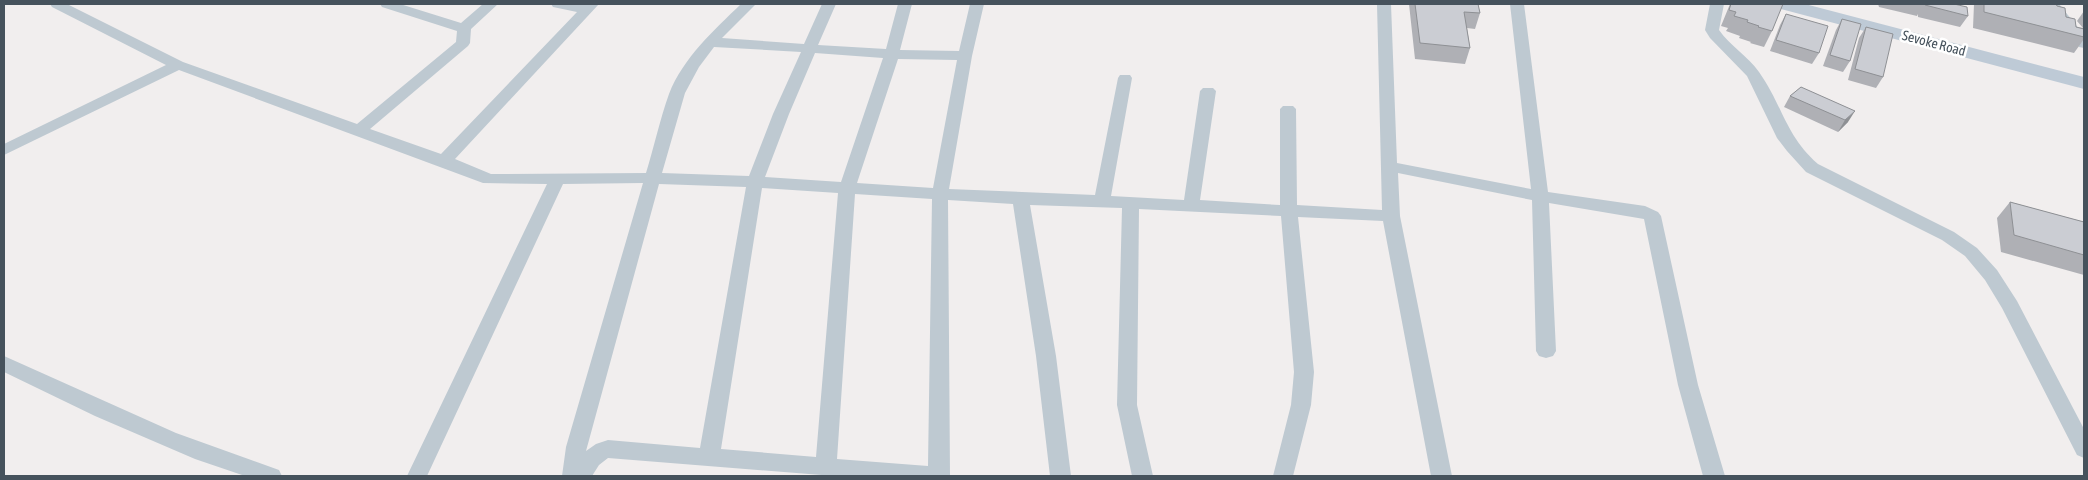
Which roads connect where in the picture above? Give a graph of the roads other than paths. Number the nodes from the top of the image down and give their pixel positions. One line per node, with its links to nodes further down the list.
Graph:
1 (57, 4): 22 (street)
2 (386, 4): 16 (street)
3 (491, 4): 16 (street)
4 (558, 4): 15 (street)
5 (749, 4): 17 (street)
6 (829, 4): 19 (street)
7 (905, 4): 20 (street)
8 (977, 4): 21 (street)
9 (1384, 4): 31 (street)
10 (1517, 4): 37 (street)
11 (1717, 4): 46 (street)
12 (1784, 4): 25 (main road, Sevoke Road)
13 (1819, 4): 23 (main road, Sevoke Road)
14 (2052, 4): 18 (street)
15 (589, 6): 30 (street)
16 (464, 28): 28 (street)
17 (710, 42): 19 (street); 33 (street)
18 (2084, 44)
19 (809, 49): 20 (street); 34 (street)
20 (892, 54): 21 (street); 35 (street)
21 (965, 56): 36 (street)
22 (178, 65): 28 (street); 29 (street)
23 (2084, 73)
24 (1125, 78): 39 (street)
25 (2084, 83)
26 (1208, 91): 41 (street)
27 (1288, 109): 42 (street)
28 (359, 130): 30 (street)
29 (4, 150)
30 (444, 161): 32 (street)
31 (1388, 166): 37 (street); 43 (street)
32 (558, 178): 33 (street); 52 (street)
33 (652, 178): 34 (street); 53 (street)
34 (755, 182): 35 (street); 47 (street)
35 (847, 188): 36 (street); 48 (street)
36 (940, 193): 38 (street); 55 (street)
37 (1540, 196): 44 (street); 60 (street)
38 (1020, 198): 39 (street); 56 (street)
39 (1102, 201): 40 (street)
40 (1131, 203): 41 (street); 57 (street)
41 (1191, 206): 42 (street)
42 (1289, 210): 43 (street); 58 (street)
43 (1391, 216): 59 (street)
44 (1546, 352)
45 (4, 363): 51 (street)
46 (2084, 449)
47 (709, 458): 49 (street); 54 (street)
48 (826, 466): 49 (street); 50 (street)
49 (750, 468)
50 (877, 473): 55 (street)
51 (271, 476)
52 (417, 476)
53 (572, 476)
54 (581, 476)
55 (940, 476)
56 (1060, 476)
57 (1142, 476)
58 (1283, 476)
59 (1442, 476)
60 (1714, 476)

